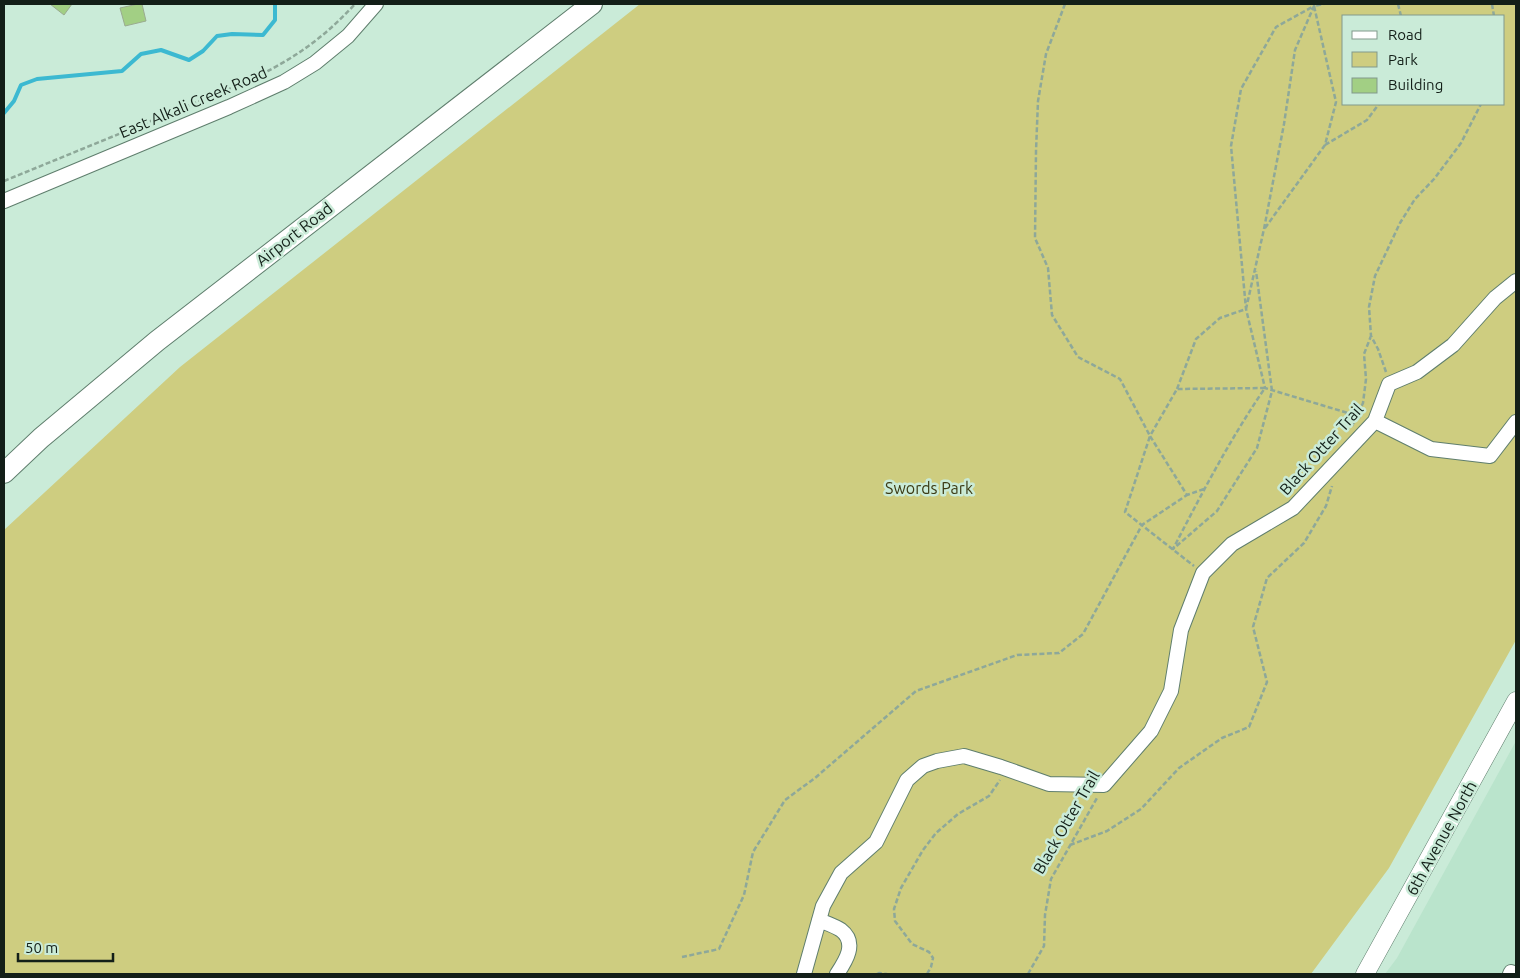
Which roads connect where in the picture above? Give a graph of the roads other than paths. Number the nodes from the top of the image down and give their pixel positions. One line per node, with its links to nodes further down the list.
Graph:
1 (376, 4): 3 (street, East Alkali Creek Road)
2 (592, 4): 7 (highway, Airport Road)
3 (4, 201)
4 (1516, 281): 5 (street, Black Otter Trail)
5 (1375, 420): 6 (street); 9 (street, Black Otter Trail)
6 (1516, 422)
7 (4, 473)
8 (1516, 701): 12 (main road, 6th Avenue North)
9 (819, 920): 10 (street); 11 (street)
10 (804, 974)
11 (837, 974)
12 (1365, 974)
13 (1510, 974): 14 (street)
14 (1515, 974)

